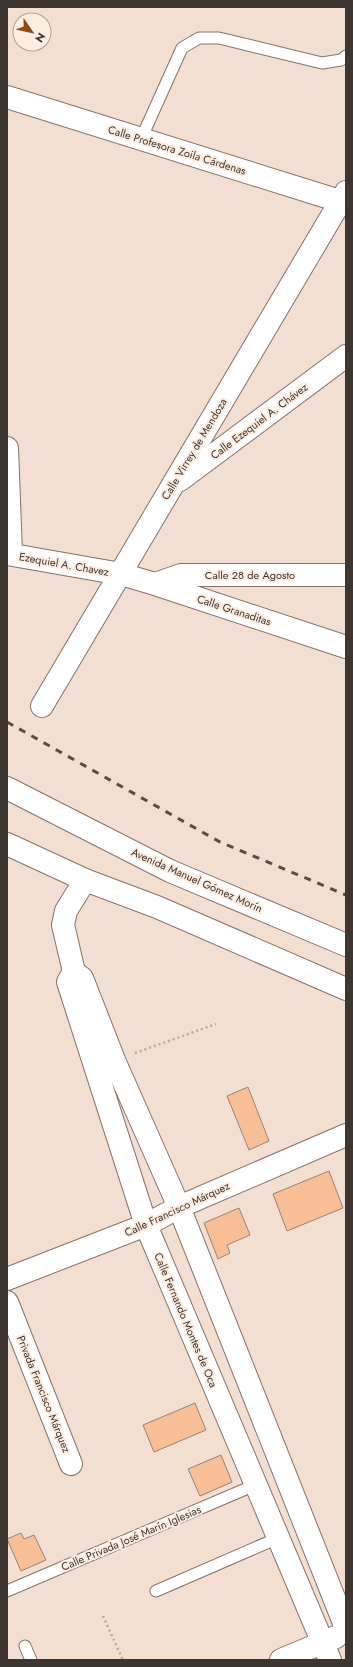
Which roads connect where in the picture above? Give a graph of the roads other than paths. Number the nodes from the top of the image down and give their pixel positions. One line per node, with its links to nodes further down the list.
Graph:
1 (346, 56): 3 (lane)
2 (7, 97): 3 (street, Calle Profesora Zoila Cárdenas)
3 (141, 139): 4 (street, Calle Profesora Zoila Cárdenas)
4 (344, 199): 7 (street, Calle Virrey de Mendoza)
5 (346, 356): 7 (street, Calle Ezequiel A. Chávez)
6 (7, 448): 8 (street)
7 (173, 486): 9 (street, Calle Virrey de Mendoza)
8 (9, 554): 9 (street, Ezequiel A. Chavez)
9 (121, 574): 11 (street, Calle Granaditas); 13 (street, Calle Virrey de Mendoza)
10 (346, 574): 11 (street, Calle 28 de Agosto)
11 (155, 584): 12 (street, Calle Granaditas)
12 (346, 647)
13 (42, 706)
14 (7, 788): 17 (street, Avenida Manuel Gómez Morín)
15 (7, 844): 16 (street)
16 (85, 880): 18 (street, Calle Fernando Montes de Oca); 19 (street)
17 (346, 945)
18 (74, 972): 21 (street, Calle Fernando Montes de Oca); 22 (street, Calle Fernando Montes de Oca)
19 (346, 989)
20 (346, 1135): 21 (street, Calle Francisco Márquez)
21 (179, 1207): 22 (street, Calle Francisco Márquez); 30 (street, Calle Fernando Montes de Oca)
22 (146, 1225): 23 (street, Calle Francisco Márquez); 26 (street, Calle Fernando Montes de Oca)
23 (7, 1279)
24 (7, 1302): 25 (street, Privada Francisco Márquez)
25 (71, 1464)
26 (255, 1485): 27 (street, Calle Fernando Montes de Oca); 28 (lane, Calle Privada José Marín Iglesias)
27 (278, 1538): 29 (lane); 33 (street, Calle Fernando Montes de Oca)
28 (7, 1591)
29 (156, 1591)
30 (346, 1628)
31 (346, 1632): 33 (street)
32 (25, 1646): 34 (lane)
33 (326, 1651): 35 (street)
34 (31, 1660)
35 (281, 1660)

